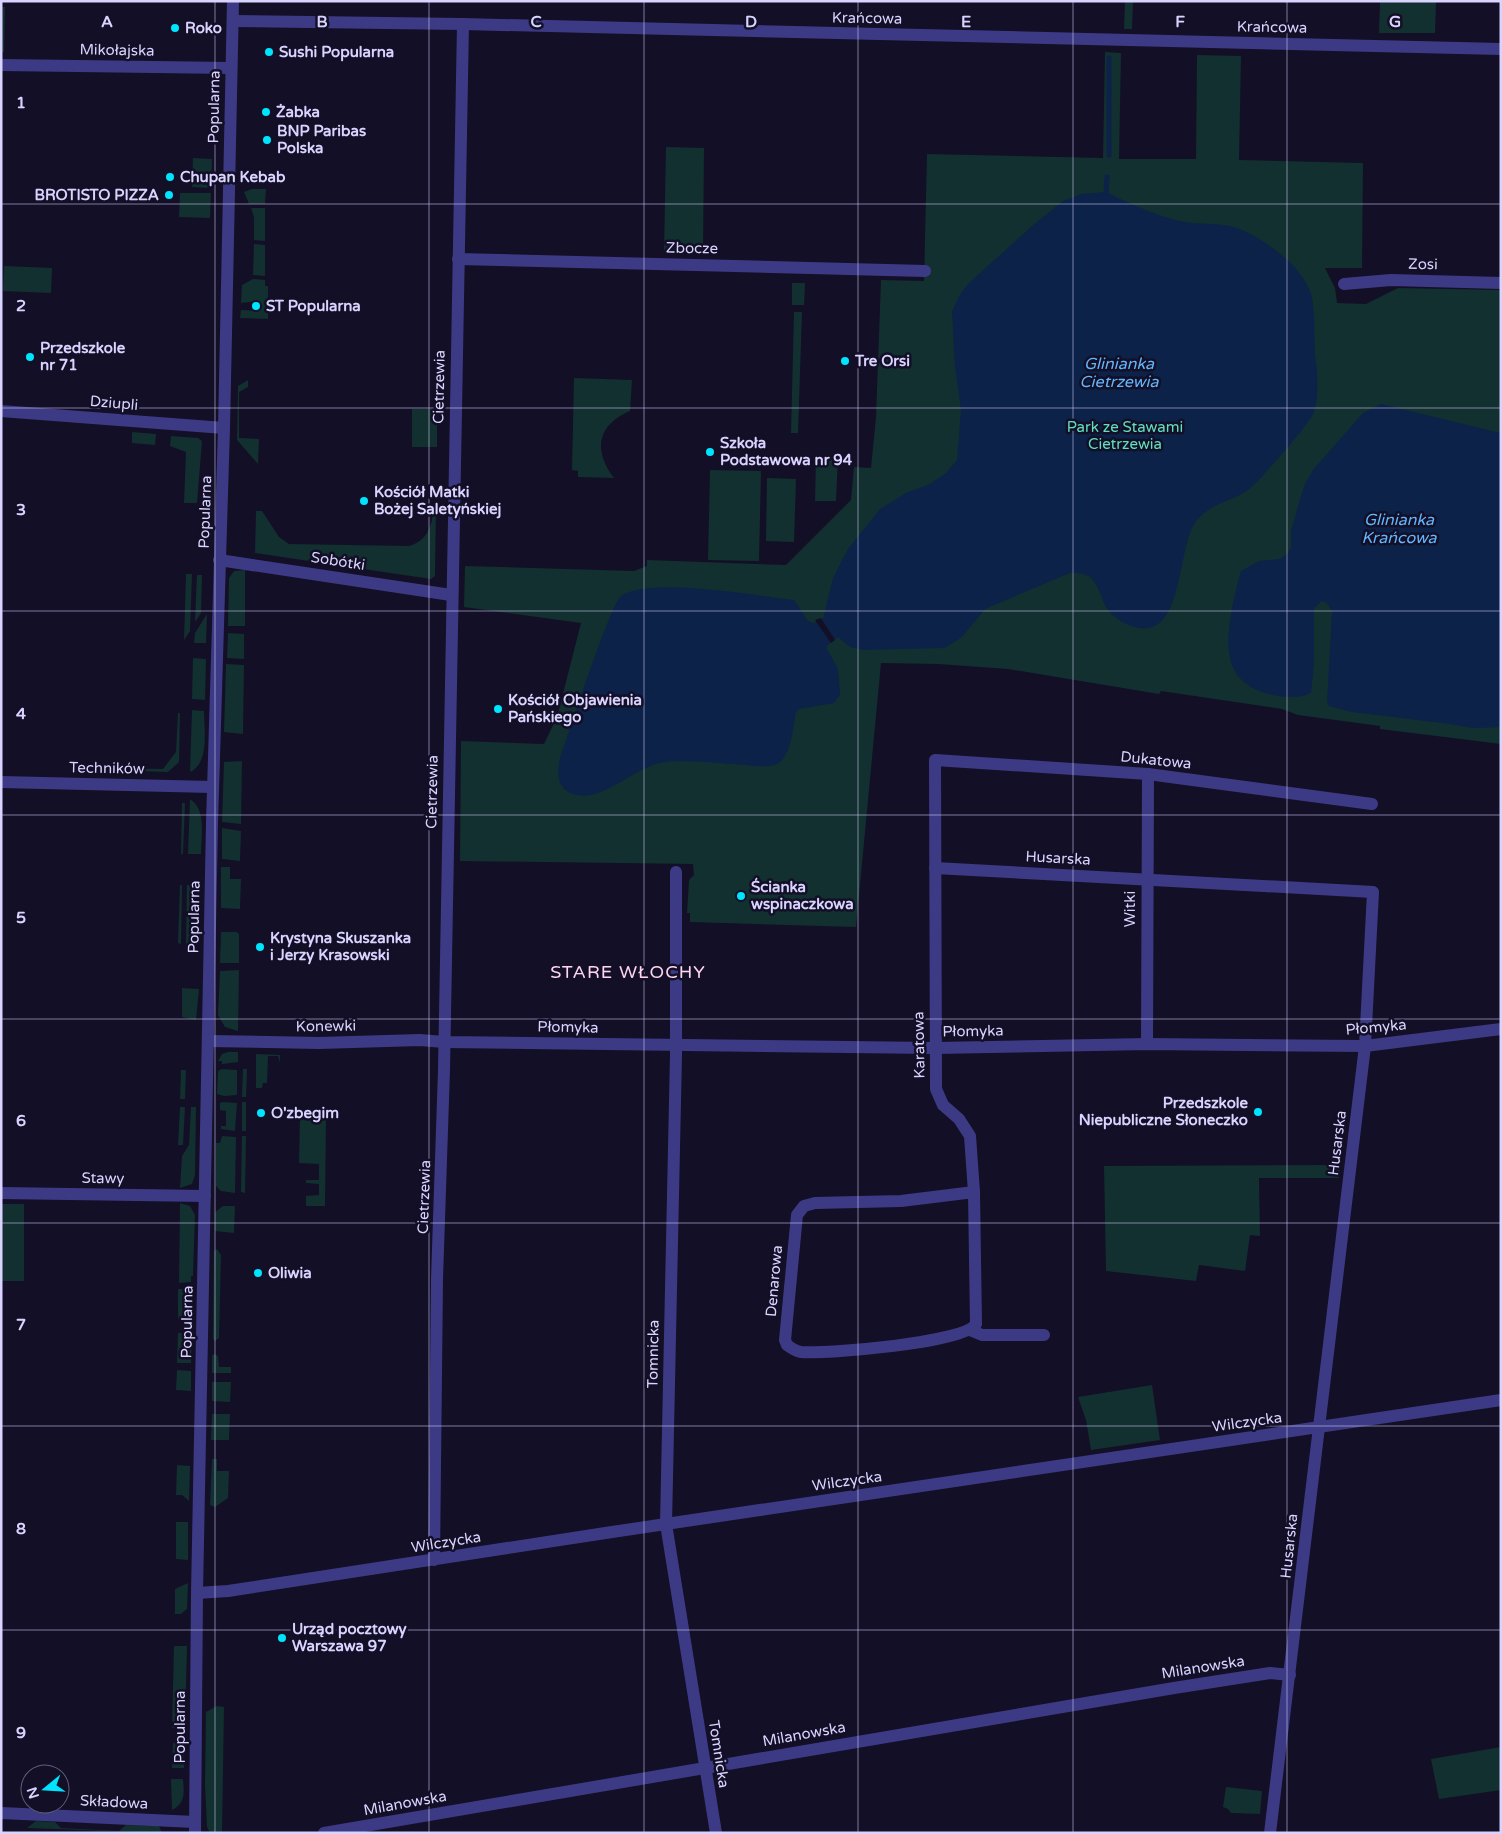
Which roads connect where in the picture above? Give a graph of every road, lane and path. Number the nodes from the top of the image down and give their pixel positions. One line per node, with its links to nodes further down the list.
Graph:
1 (233, 1): 2 (street, Popularna)
2 (233, 21): 3 (street, Krańcowa); 6 (street, Popularna)
3 (463, 24): 4 (street, Krańcowa); 7 (street, Cietrzewia)
4 (1501, 49)
5 (1, 65): 6 (street, Mikołajska)
6 (231, 68): 12 (street, Popularna)
7 (458, 259): 8 (street, Zbocze); 14 (street, Cietrzewia)
8 (925, 271)
9 (1501, 282): 10 (street, Zosi)
10 (1344, 284)
11 (1, 412): 12 (street, Dziupli)
12 (224, 428): 13 (street, Popularna)
13 (219, 560): 14 (street, Sobótki); 18 (street, Popularna)
14 (451, 595): 25 (street, Cietrzewia)
15 (935, 760): 16 (street, Dukatowa); 20 (street, Karatowa)
16 (1148, 774): 19 (street, Dukatowa); 22 (street, Witki)
17 (1, 782): 18 (street, Techników)
18 (212, 786): 24 (street, Popularna)
19 (1372, 804)
20 (935, 868): 22 (street, Husarska); 29 (street, Karatowa)
21 (676, 872): 27 (street, Tomnicka)
22 (1146, 879): 26 (street, Witki); 28 (street, Husarska)
23 (1501, 1029): 28 (street, Płomyka)
24 (208, 1041): 25 (street, Konewki); 32 (street, Popularna)
25 (444, 1042): 27 (street, Płomyka); 38 (street, Cietrzewia)
26 (1147, 1044): 28 (street, Płomyka); 29 (street, Płomyka)
27 (676, 1045): 29 (street, Płomyka); 37 (street, Tomnicka)
28 (1365, 1046): 36 (street, Husarska)
29 (934, 1048): 30 (street, Karatowa)
30 (974, 1192): 33 (street, Karatowa); 33 (street, Denarowa)
31 (1, 1193): 32 (street, Stawy)
32 (205, 1196): 39 (street, Popularna)
33 (970, 1330): 34 (street, Denarowa)
34 (1044, 1335)
35 (1501, 1400): 36 (street, Wilczycka)
36 (1318, 1428): 37 (street, Wilczycka); 40 (street, Husarska)
37 (666, 1524): 38 (street, Wilczycka); 41 (street, Tomnicka)
38 (434, 1560): 39 (street, Wilczycka)
39 (197, 1592): 43 (street, Popularna)
40 (1290, 1675): 41 (street, Milanowska); 46 (street, Husarska)
41 (704, 1768): 44 (street, Milanowska); 45 (street, Tomnicka)
42 (1, 1813): 43 (street, Składowa)
43 (195, 1827)
44 (324, 1833)
45 (716, 1833)
46 (1270, 1833)

